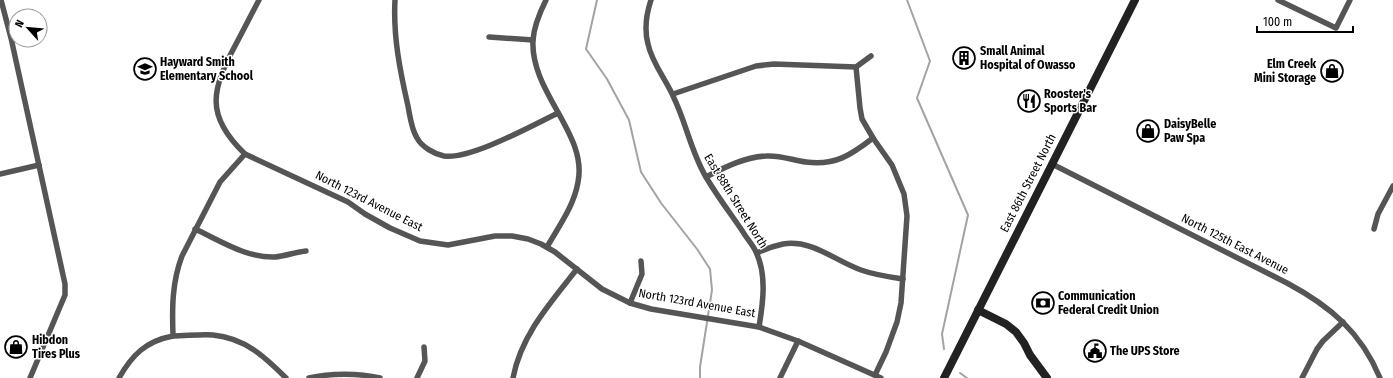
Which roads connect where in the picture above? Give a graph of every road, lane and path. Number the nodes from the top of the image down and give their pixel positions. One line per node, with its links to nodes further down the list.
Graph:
1 (1, 0): 17 (street)
2 (259, 0): 16 (street, North 123rd Avenue East)
3 (395, 0): 14 (street)
4 (546, 0): 10 (street)
5 (651, 0): 13 (street, East 88th Street North)
6 (1135, 0): 18 (main road, East 86th Street North)
7 (1278, 0): 8 (street)
8 (1350, 0)
9 (489, 37): 10 (street)
10 (533, 40): 14 (street)
11 (871, 56): 12 (street)
12 (856, 67): 13 (street); 15 (street)
13 (673, 94): 20 (street, East 88th Street North)
14 (558, 114): 24 (street)
15 (873, 138): 20 (street); 29 (street)
16 (245, 154): 22 (street); 24 (street, North 123rd Avenue East)
17 (39, 164): 19 (street); 38 (street)
18 (1052, 164): 31 (main road, East 86th Street North); 32 (street, North 125th East Avenue)
19 (0, 174)
20 (706, 177): 26 (street, East 88th Street North)
21 (1393, 186): 23 (street)
22 (195, 229): 25 (street); 34 (street)
23 (1374, 229)
24 (547, 247): 28 (street, North 123rd Avenue East)
25 (306, 250)
26 (757, 253): 29 (street); 33 (street, East 88th Street North)
27 (641, 261): 30 (street)
28 (577, 269): 30 (street, North 123rd Avenue East); 44 (street)
29 (903, 278): 37 (street)
30 (630, 303): 33 (street, North 123rd Avenue East)
31 (978, 310): 47 (main road, East 86th Street North); 48 (main road)
32 (1343, 322): 49 (street); 50 (street, North 125th East Avenue)
33 (759, 327): 35 (street, North 123rd Avenue East)
34 (173, 336): 39 (street); 40 (street)
35 (798, 341): 37 (street, North 123rd Avenue East); 45 (street)
36 (424, 347): 43 (street)
37 (875, 375): 46 (street, North 123rd Avenue East)
38 (30, 378)
39 (119, 378)
40 (286, 378)
41 (310, 378): 42 (street)
42 (380, 378)
43 (417, 378)
44 (513, 378)
45 (780, 378)
46 (880, 378)
47 (944, 378)
48 (1047, 378)
49 (1302, 378)
50 (1380, 378)

